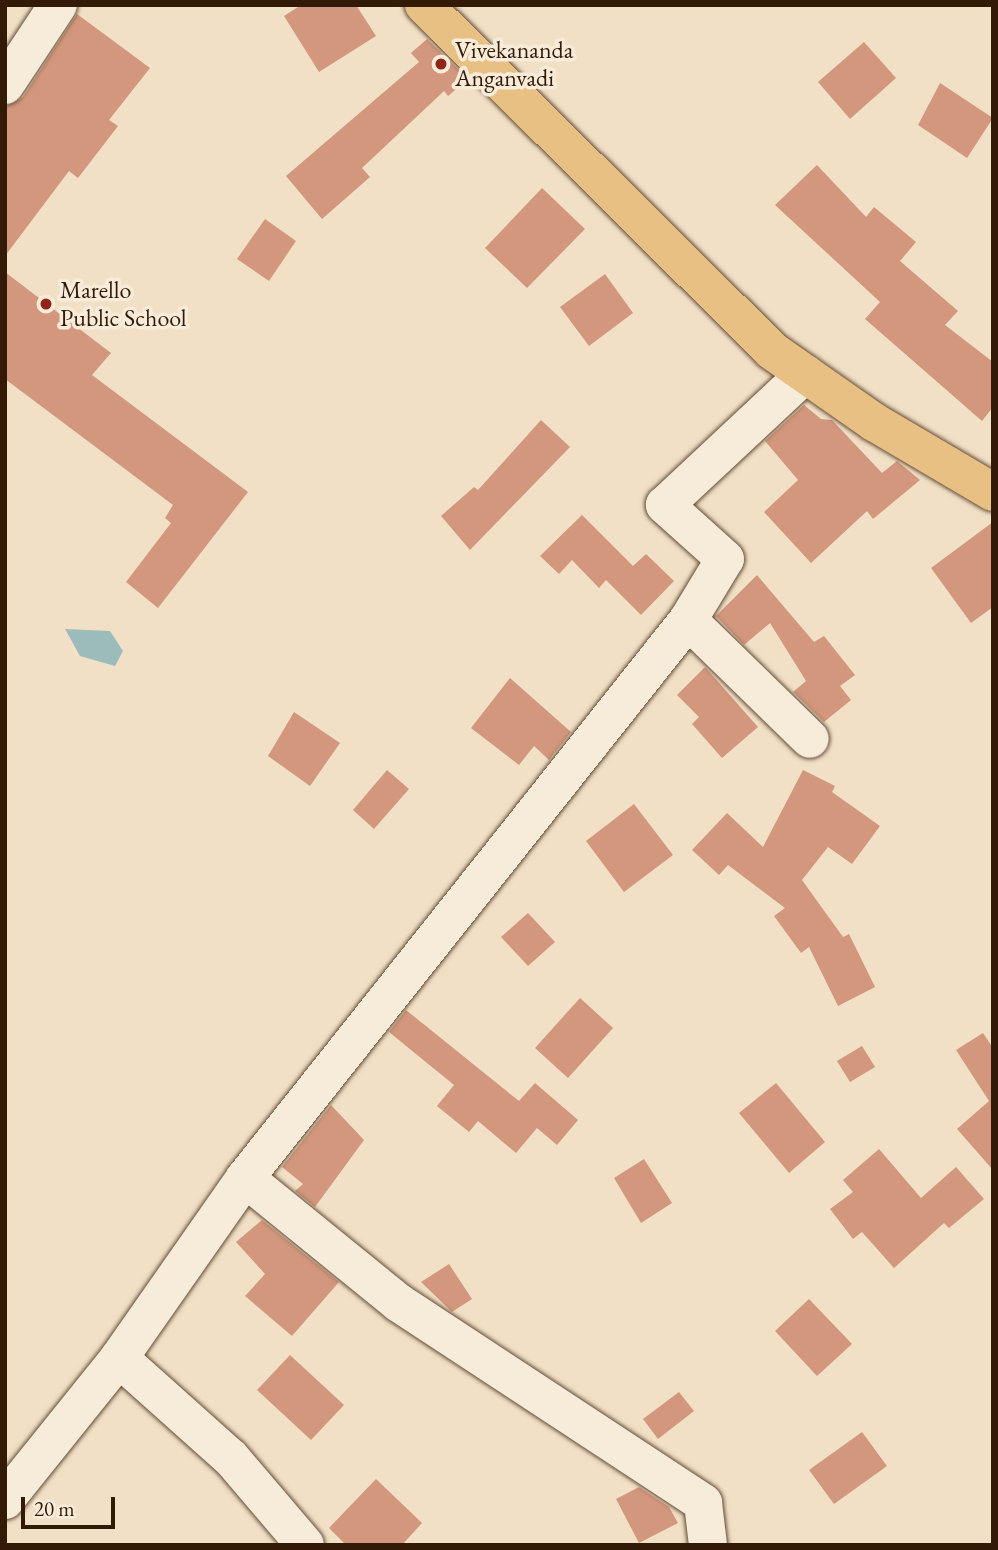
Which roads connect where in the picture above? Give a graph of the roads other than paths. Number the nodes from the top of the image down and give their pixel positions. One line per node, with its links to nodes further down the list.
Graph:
1 (58, 5): 3 (street)
2 (424, 5): 4 (main road)
3 (5, 85)
4 (805, 374): 5 (main road); 6 (street)
5 (993, 492)
6 (688, 620): 7 (street); 8 (street)
7 (810, 739)
8 (245, 1178): 9 (street); 12 (street)
9 (119, 1358): 10 (street); 11 (street)
10 (5, 1500)
11 (305, 1545)
12 (708, 1545)

